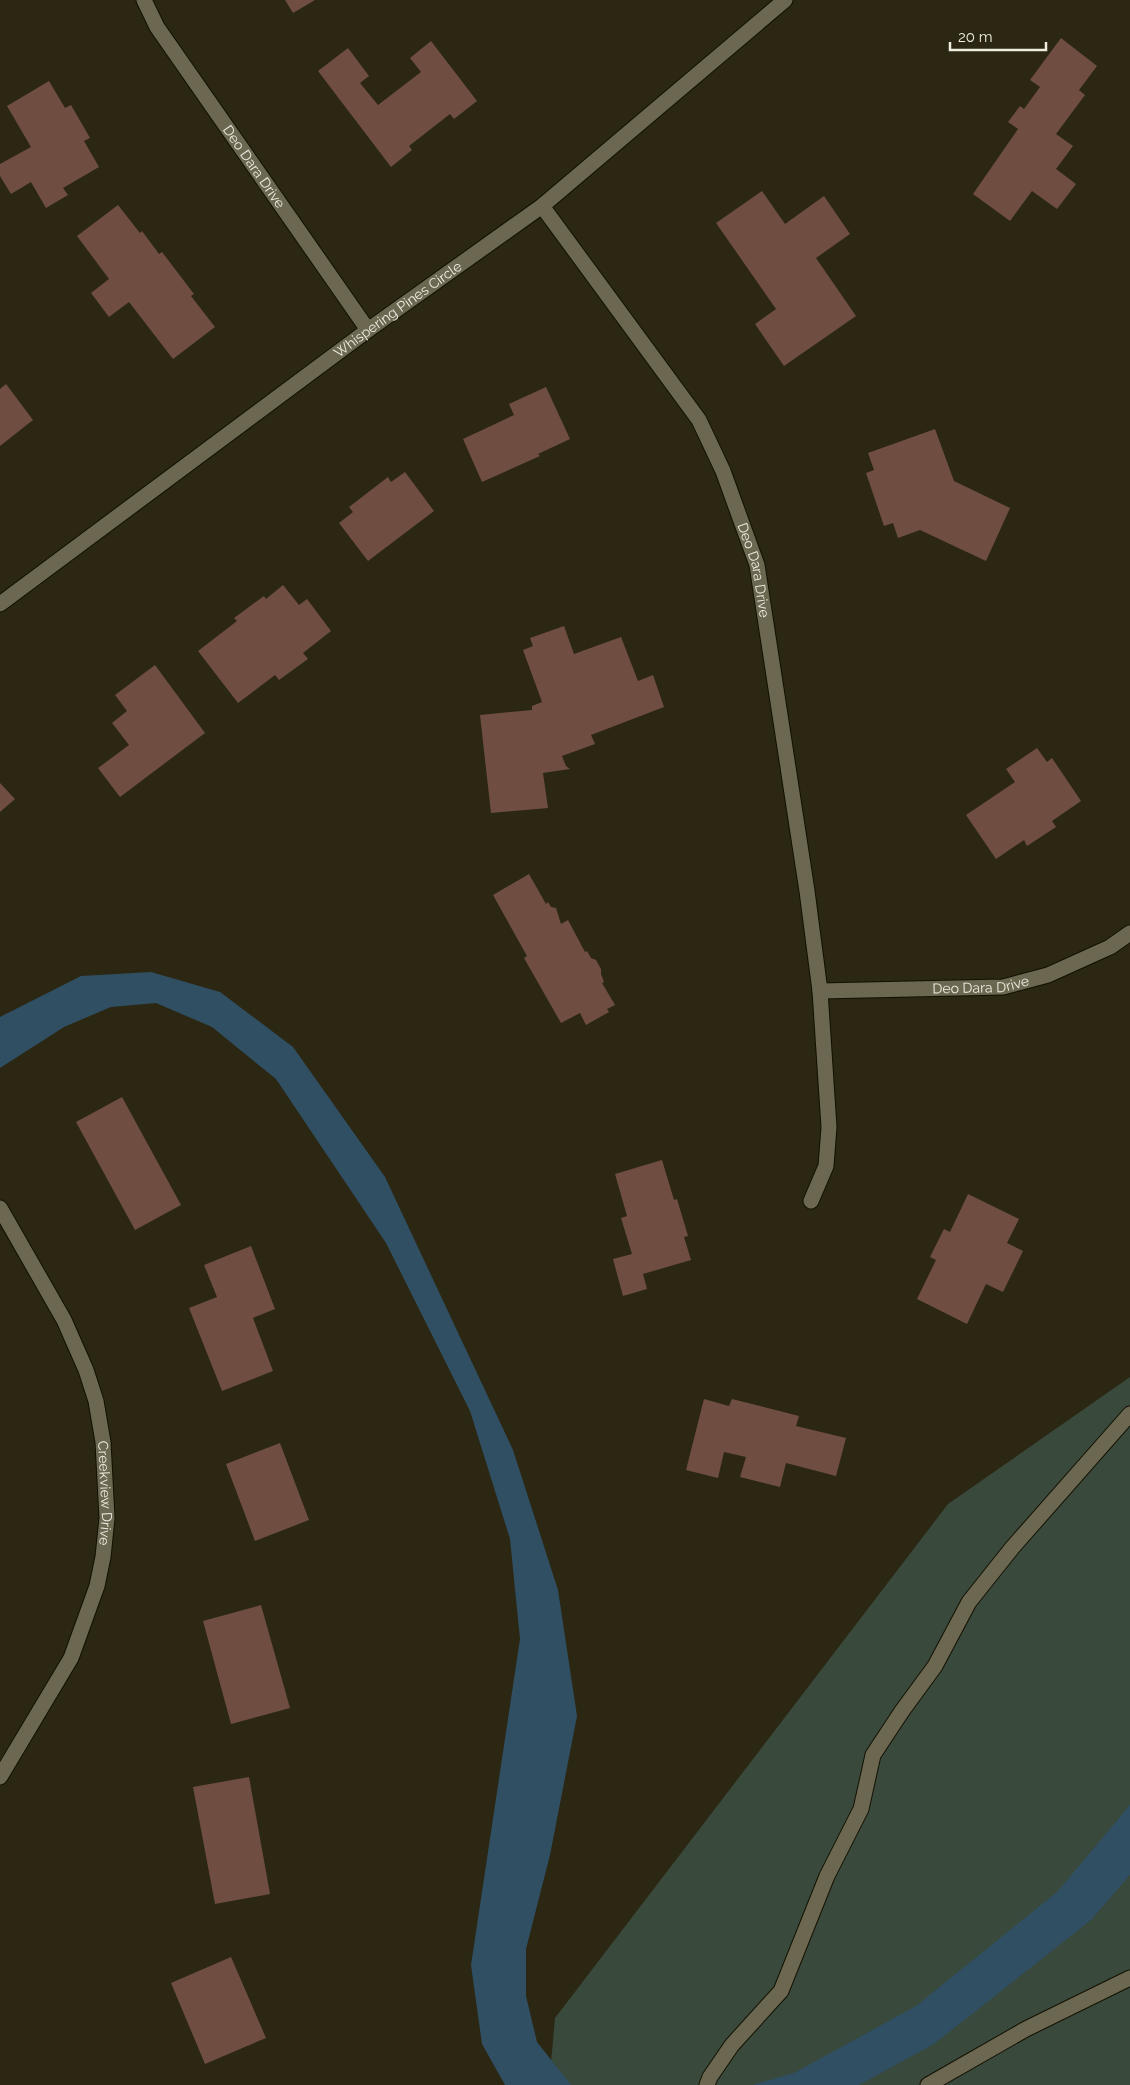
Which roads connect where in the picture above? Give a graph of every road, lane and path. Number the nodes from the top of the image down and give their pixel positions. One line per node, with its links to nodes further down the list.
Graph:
1 (144, 0): 4 (street, Deo Dara Drive)
2 (785, 0): 3 (street, Whispering Pines Circle)
3 (542, 206): 4 (street, Whispering Pines Circle); 7 (street, Deo Dara Drive)
4 (368, 330): 5 (street, Whispering Pines Circle)
5 (0, 604)
6 (1130, 932): 7 (street, Deo Dara Drive)
7 (820, 991): 8 (street, Deo Dara Drive)
8 (811, 1201)
9 (0, 1208): 11 (street, Creekview Drive)
10 (1130, 1414): 13 (street)
11 (1, 1774)
12 (1130, 1978): 14 (street)
13 (707, 2085)
14 (928, 2085)

